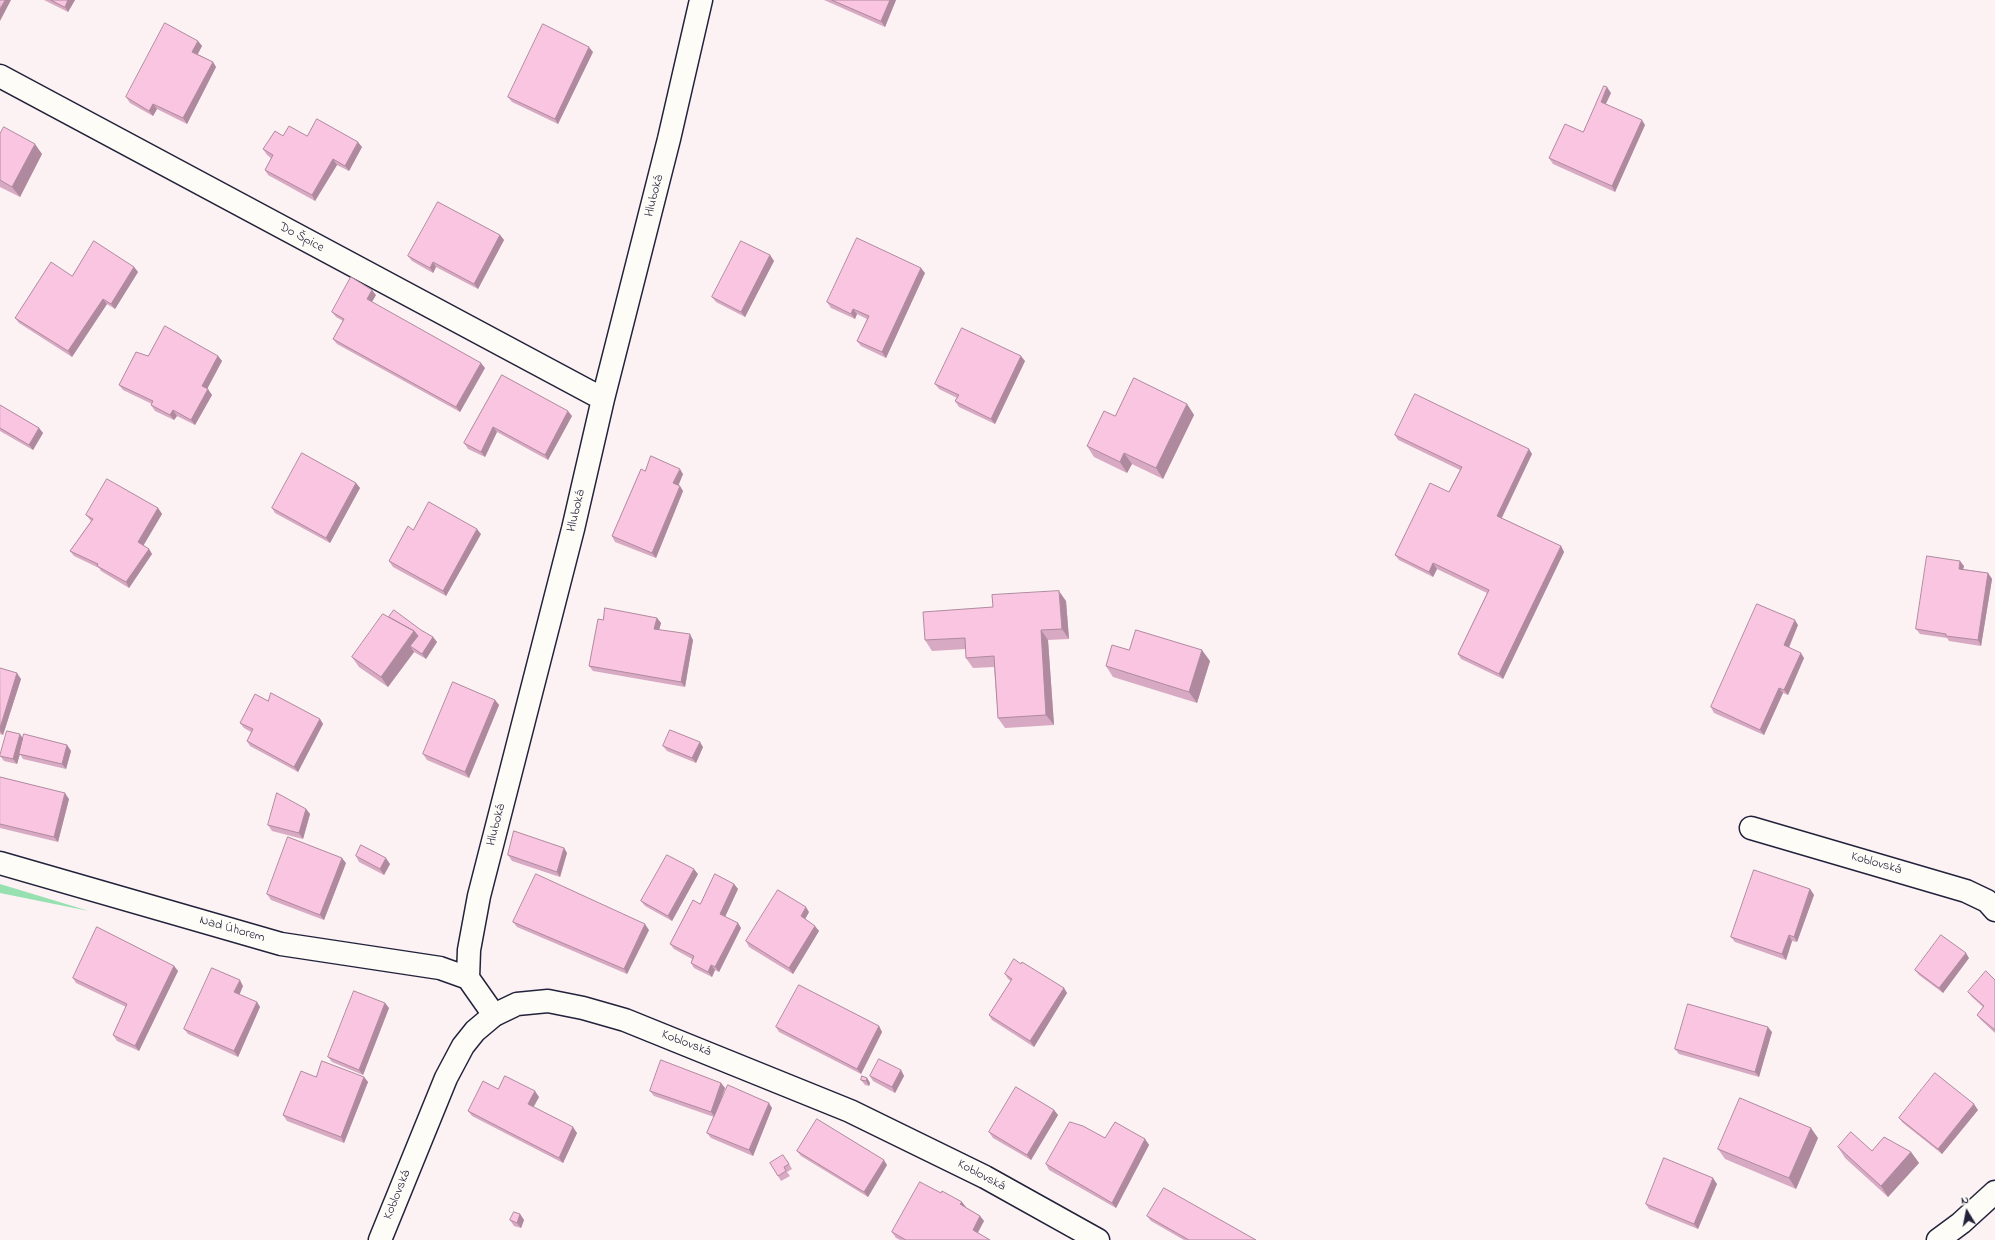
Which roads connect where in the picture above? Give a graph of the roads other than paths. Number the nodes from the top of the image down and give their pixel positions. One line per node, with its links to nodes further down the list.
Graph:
1 (701, 0): 3 (street, Hluboká)
2 (0, 76): 3 (street, Do Špice)
3 (603, 399): 7 (street, Hluboká)
4 (1751, 828): 6 (street, Koblovská)
5 (0, 863): 7 (street, Nad Úhorem)
6 (1995, 910)
7 (468, 978): 8 (street)
8 (494, 1015): 10 (street, Koblovská); 11 (street, Koblovská)
9 (1995, 1192): 12 (street)
10 (380, 1240)
11 (1098, 1240)
12 (1938, 1240)

